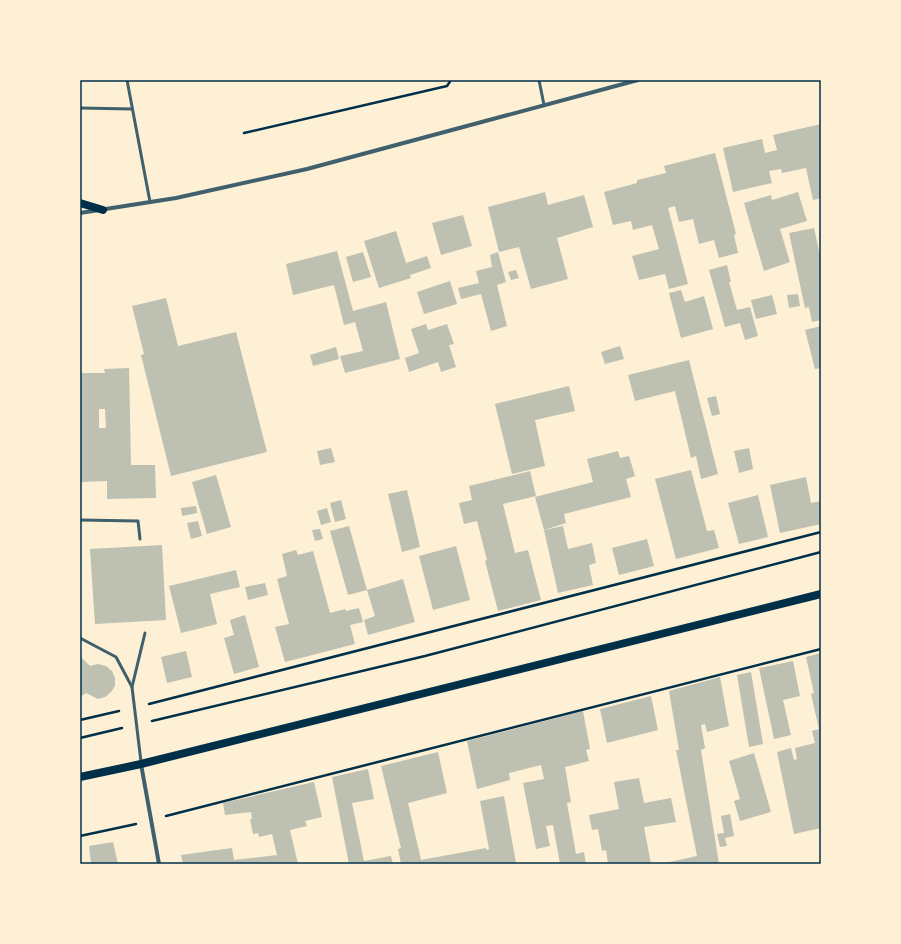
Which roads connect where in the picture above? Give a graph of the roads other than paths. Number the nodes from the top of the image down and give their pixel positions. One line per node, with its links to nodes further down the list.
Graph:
1 (127, 80): 6 (lane)
2 (539, 80): 4 (lane)
3 (638, 80): 4 (street)
4 (544, 105): 7 (street)
5 (80, 108): 6 (lane)
6 (132, 109): 7 (lane)
7 (150, 202): 9 (street)
8 (80, 203): 9 (main road)
9 (103, 210): 10 (street)
10 (80, 212)
11 (80, 520): 12 (lane)
12 (140, 539)
13 (821, 594): 17 (main road)
14 (145, 633): 16 (lane)
15 (80, 638): 16 (lane)
16 (132, 687): 17 (lane)
17 (141, 764): 18 (main road); 19 (street)
18 (80, 777)
19 (159, 864)

